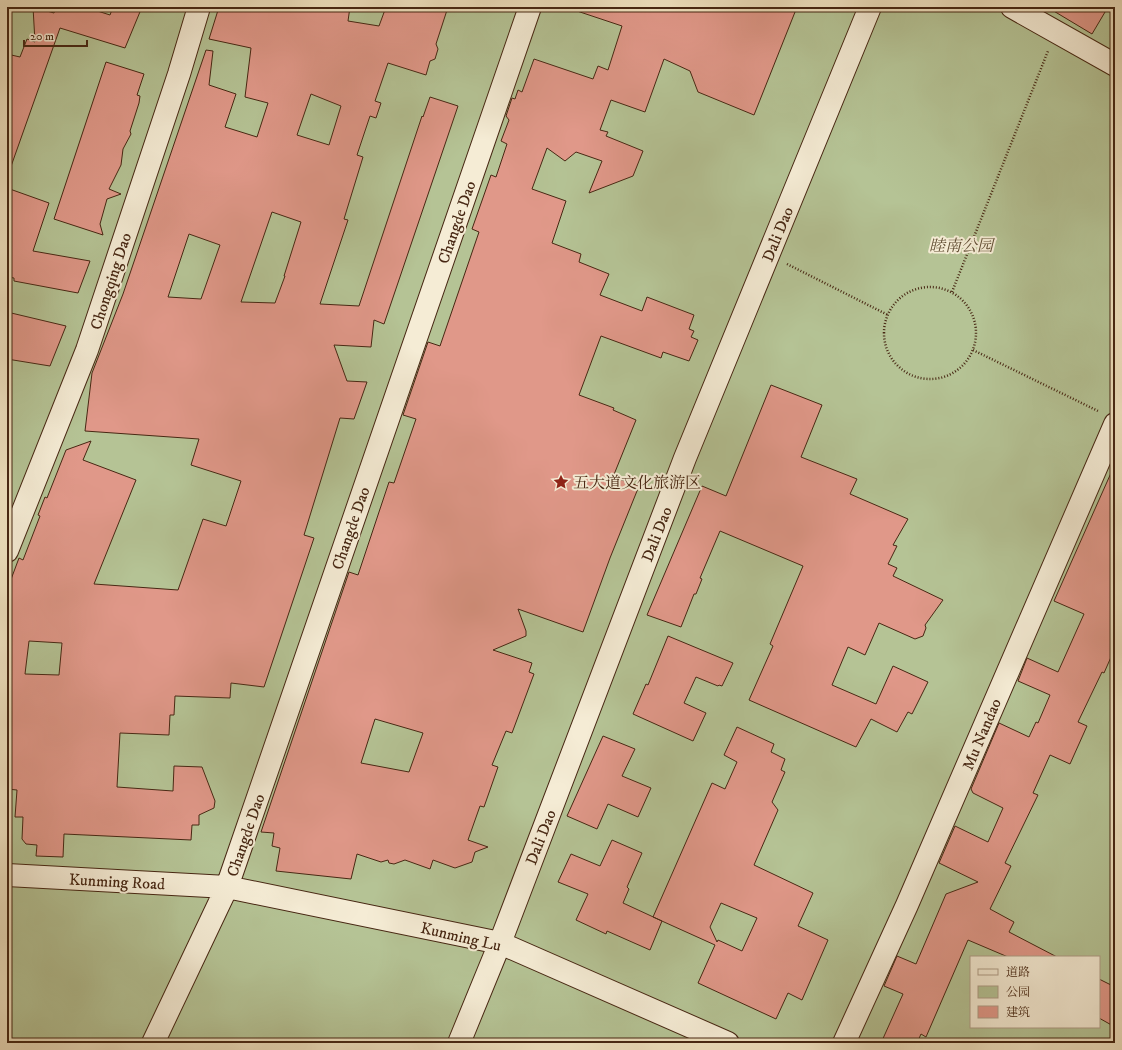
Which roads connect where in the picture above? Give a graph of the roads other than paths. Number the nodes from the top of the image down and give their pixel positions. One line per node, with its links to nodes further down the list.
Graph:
1 (199, 7): 7 (street, Chongqing Dao)
2 (530, 7): 9 (street, Changde Dao)
3 (870, 7): 10 (street, Dali Dao)
4 (1012, 7): 5 (street)
5 (1115, 65)
6 (1109, 419): 14 (street, Mu Nandao)
7 (7, 551)
8 (7, 875): 9 (street, Kunming Road)
9 (227, 886): 10 (street, Kunming Lu); 11 (street, Changde Dao)
10 (500, 943): 12 (street, Dali Dao); 13 (street, Kunming Lu)
11 (154, 1043)
12 (459, 1043)
13 (728, 1043)
14 (844, 1043)

